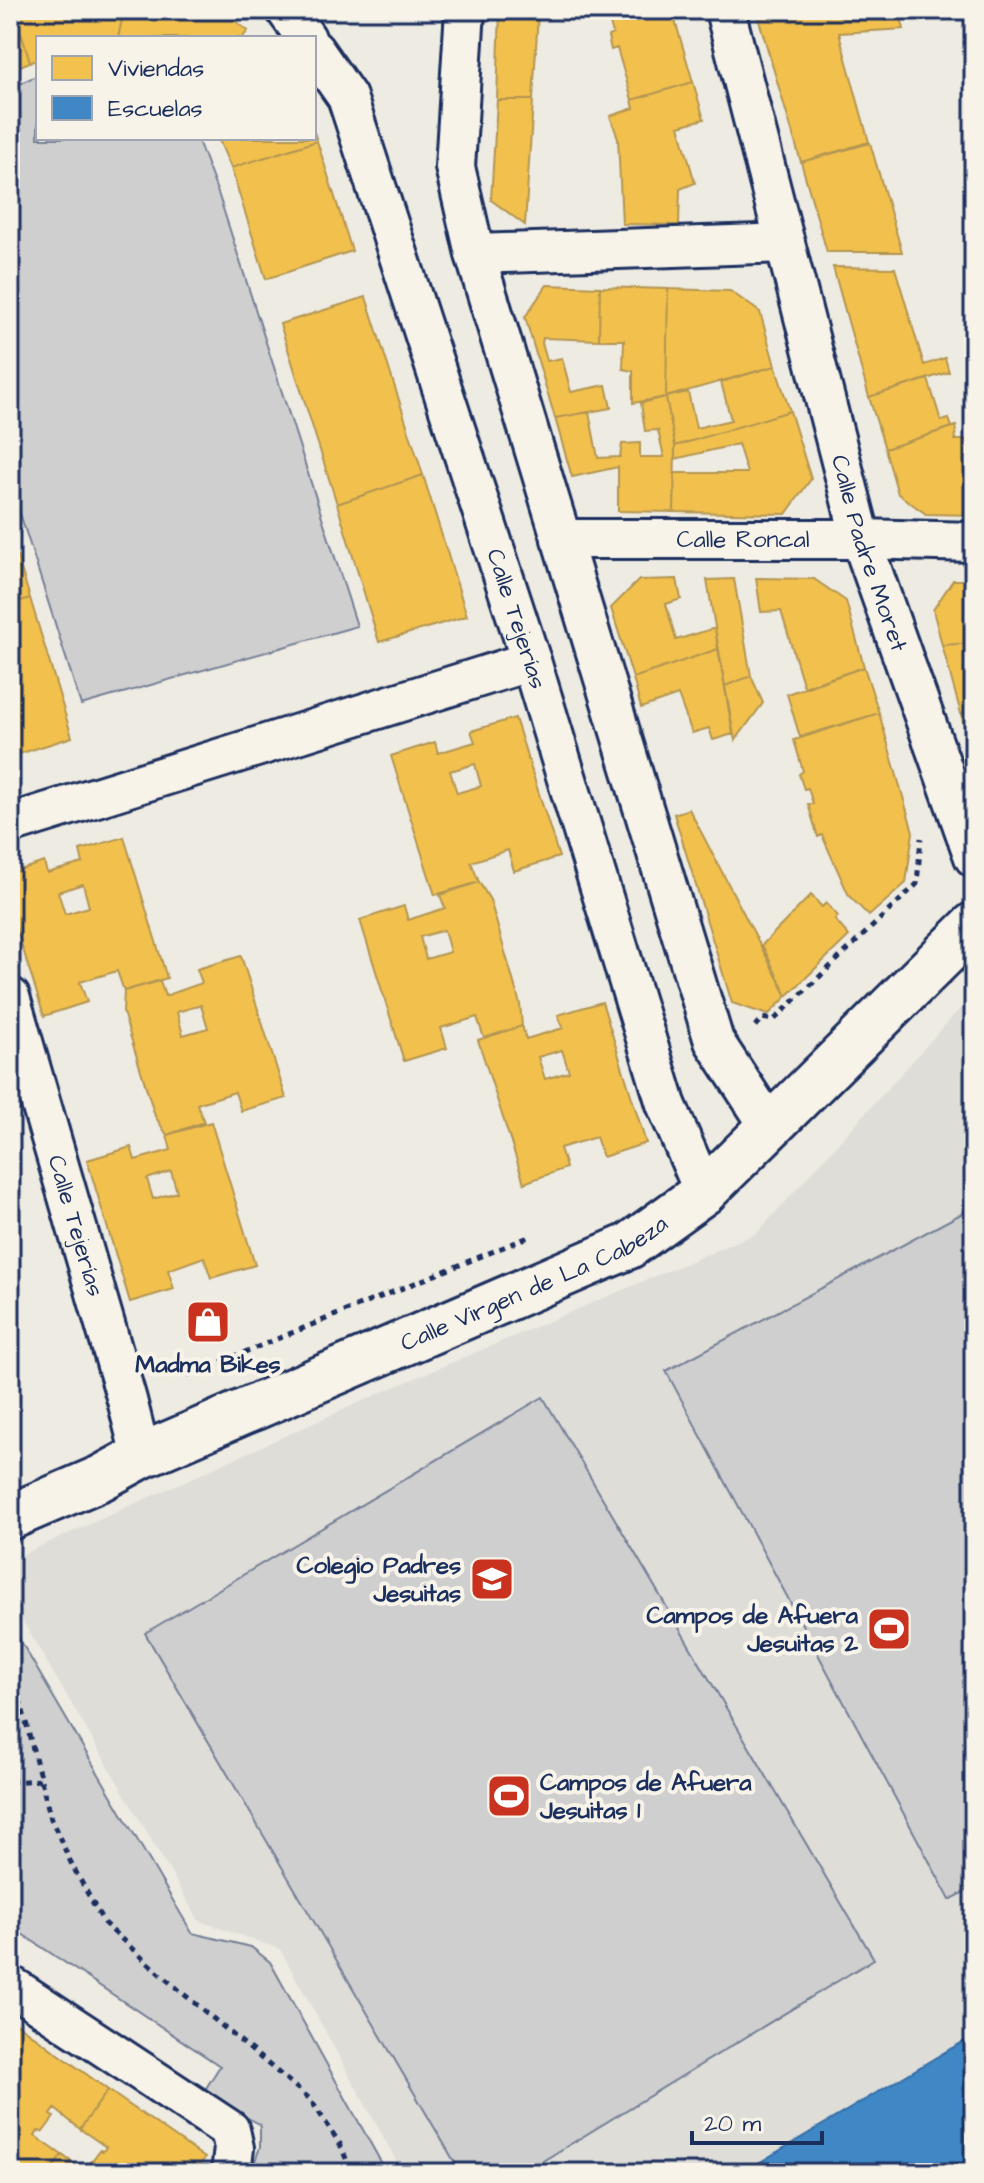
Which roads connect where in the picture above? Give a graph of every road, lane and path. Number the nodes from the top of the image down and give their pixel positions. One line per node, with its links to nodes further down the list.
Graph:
1 (286, 10): 4 (street)
2 (465, 10): 7 (street)
3 (725, 10): 6 (street, Calle Padre Moret)
4 (305, 36)
5 (316, 53): 11 (street, Calle Tejerías)
6 (785, 243): 7 (street); 9 (street, Calle Padre Moret)
7 (475, 254): 8 (street)
8 (561, 539): 9 (street, Calle Roncal); 17 (street)
9 (861, 539): 10 (street, Calle Roncal); 14 (street, Calle Padre Moret)
10 (974, 542)
11 (531, 661): 12 (street); 19 (street, Calle Tejerías)
12 (10, 824)
13 (922, 827): 17 (path)
14 (974, 857)
15 (974, 925): 18 (street, Calle Virgen de La Cabeza)
16 (10, 997): 22 (street, Calle Tejerías)
17 (725, 1059): 18 (street)
18 (770, 1127): 19 (street, Calle Virgen de La Cabeza)
19 (704, 1192): 22 (street, Calle Virgen de La Cabeza)
20 (541, 1232): 21 (path)
21 (188, 1375)
22 (141, 1456): 23 (street, Calle Virgen de La Cabeza)
23 (10, 1517)
24 (10, 1677): 25 (path)
25 (41, 1780): 26 (path); 29 (path)
26 (10, 1782)
27 (10, 1985): 28 (street)
28 (231, 2173)
29 (352, 2173)

